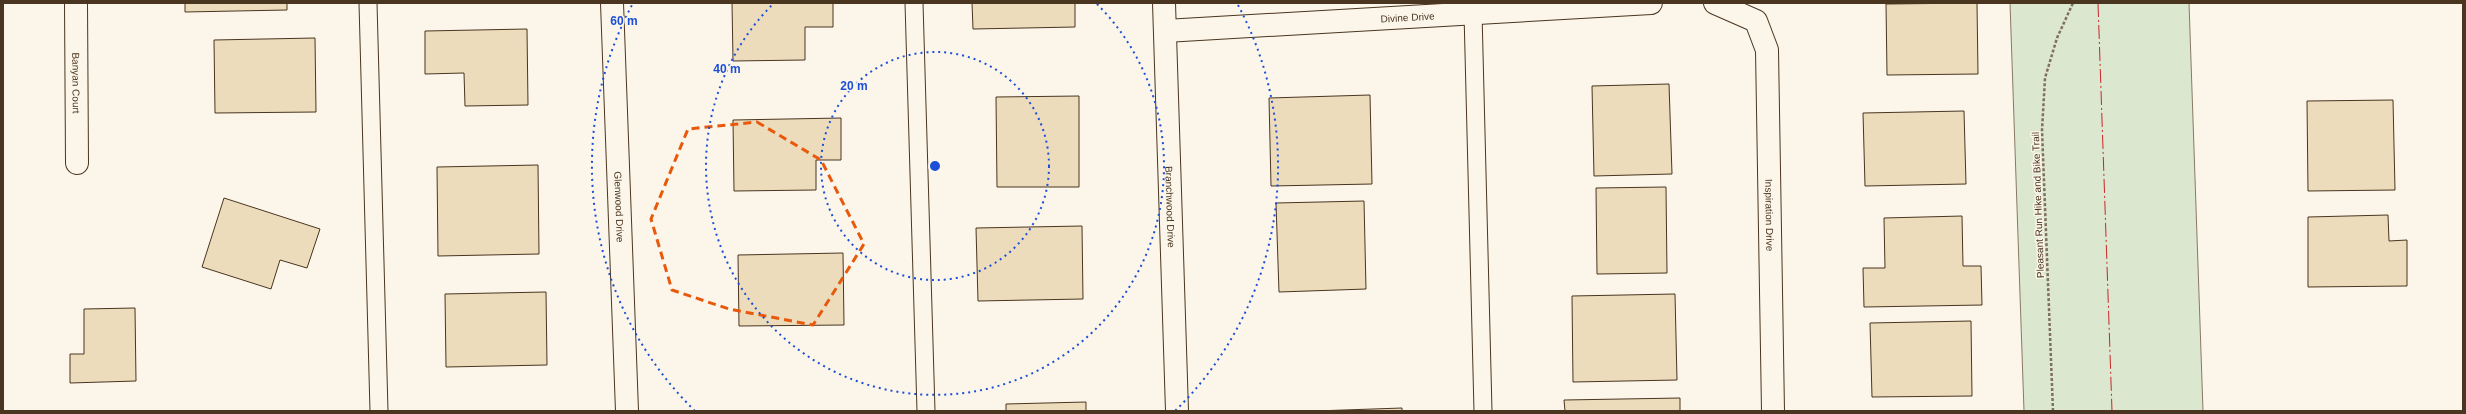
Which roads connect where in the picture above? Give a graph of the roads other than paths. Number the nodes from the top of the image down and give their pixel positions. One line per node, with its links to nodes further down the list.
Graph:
1 (76, 3): 10 (street, Banyan Court)
2 (368, 3): 11 (lane)
3 (612, 3): 12 (street, Glenwood Drive)
4 (914, 3): 13 (lane)
5 (1164, 3): 9 (street, Branchwood Drive)
6 (1651, 3): 8 (street, Divine Drive)
7 (1715, 3): 16 (street, Inspiration Drive)
8 (1473, 13): 9 (street, Divine Drive); 15 (lane)
9 (1165, 31): 14 (street, Branchwood Drive)
10 (77, 163)
11 (379, 411)
12 (628, 411)
13 (926, 411)
14 (1177, 411)
15 (1483, 411)
16 (1773, 411)

